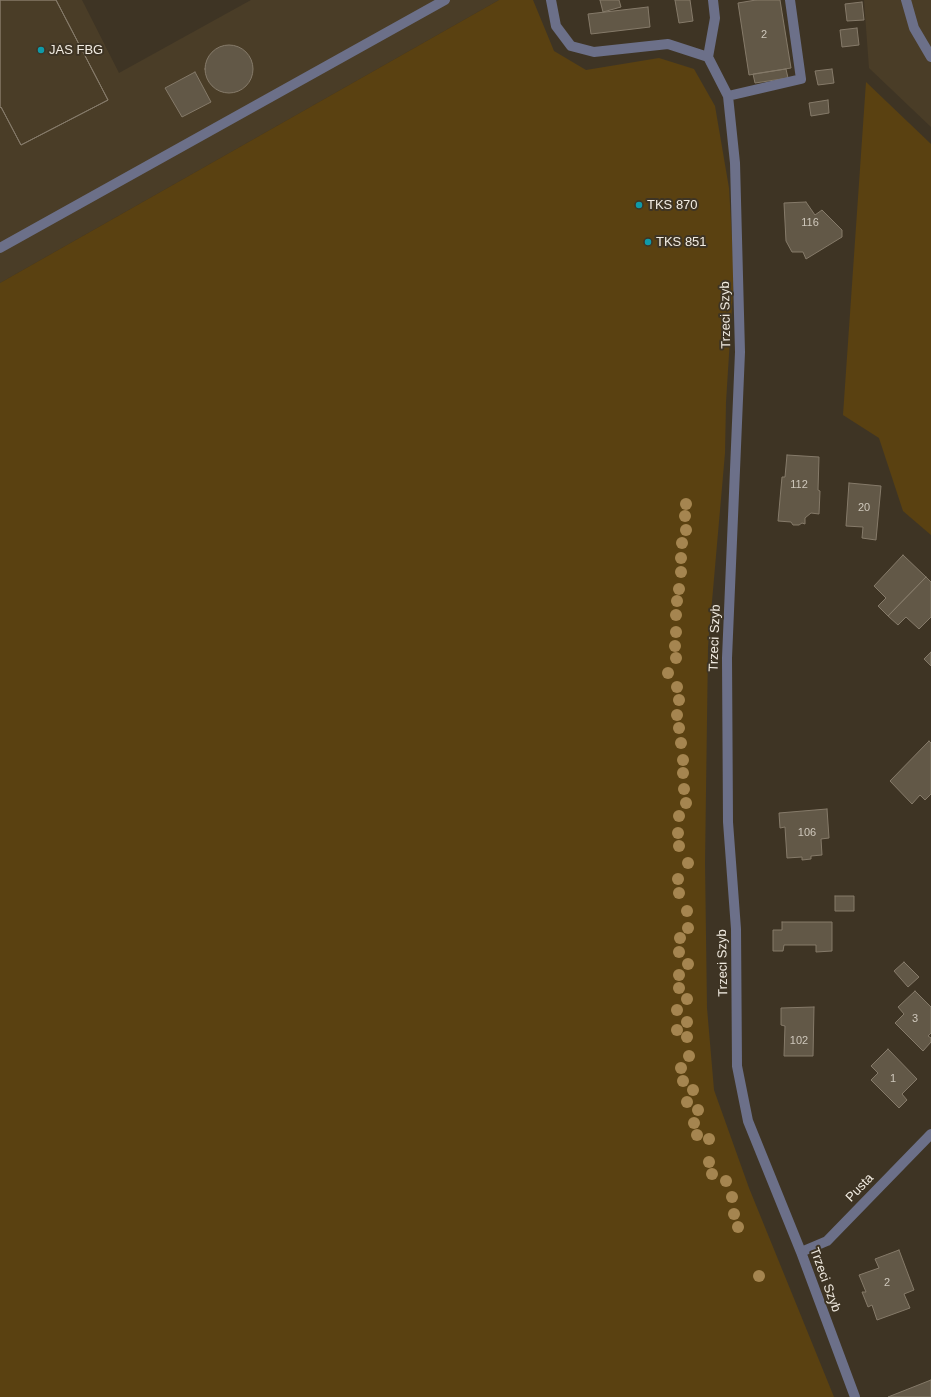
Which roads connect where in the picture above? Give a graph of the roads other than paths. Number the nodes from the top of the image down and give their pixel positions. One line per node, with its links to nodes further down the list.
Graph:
1 (445, 0): 9 (street)
2 (551, 0): 6 (street)
3 (713, 0): 6 (street)
4 (790, 0): 8 (street)
5 (906, 0): 7 (street)
6 (708, 57): 8 (street, Trzeci Szyb)
7 (931, 57)
8 (728, 96): 11 (street, Trzeci Szyb)
9 (0, 248)
10 (931, 1134): 11 (street, Pusta)
11 (801, 1252): 12 (street, Trzeci Szyb)
12 (855, 1397)

